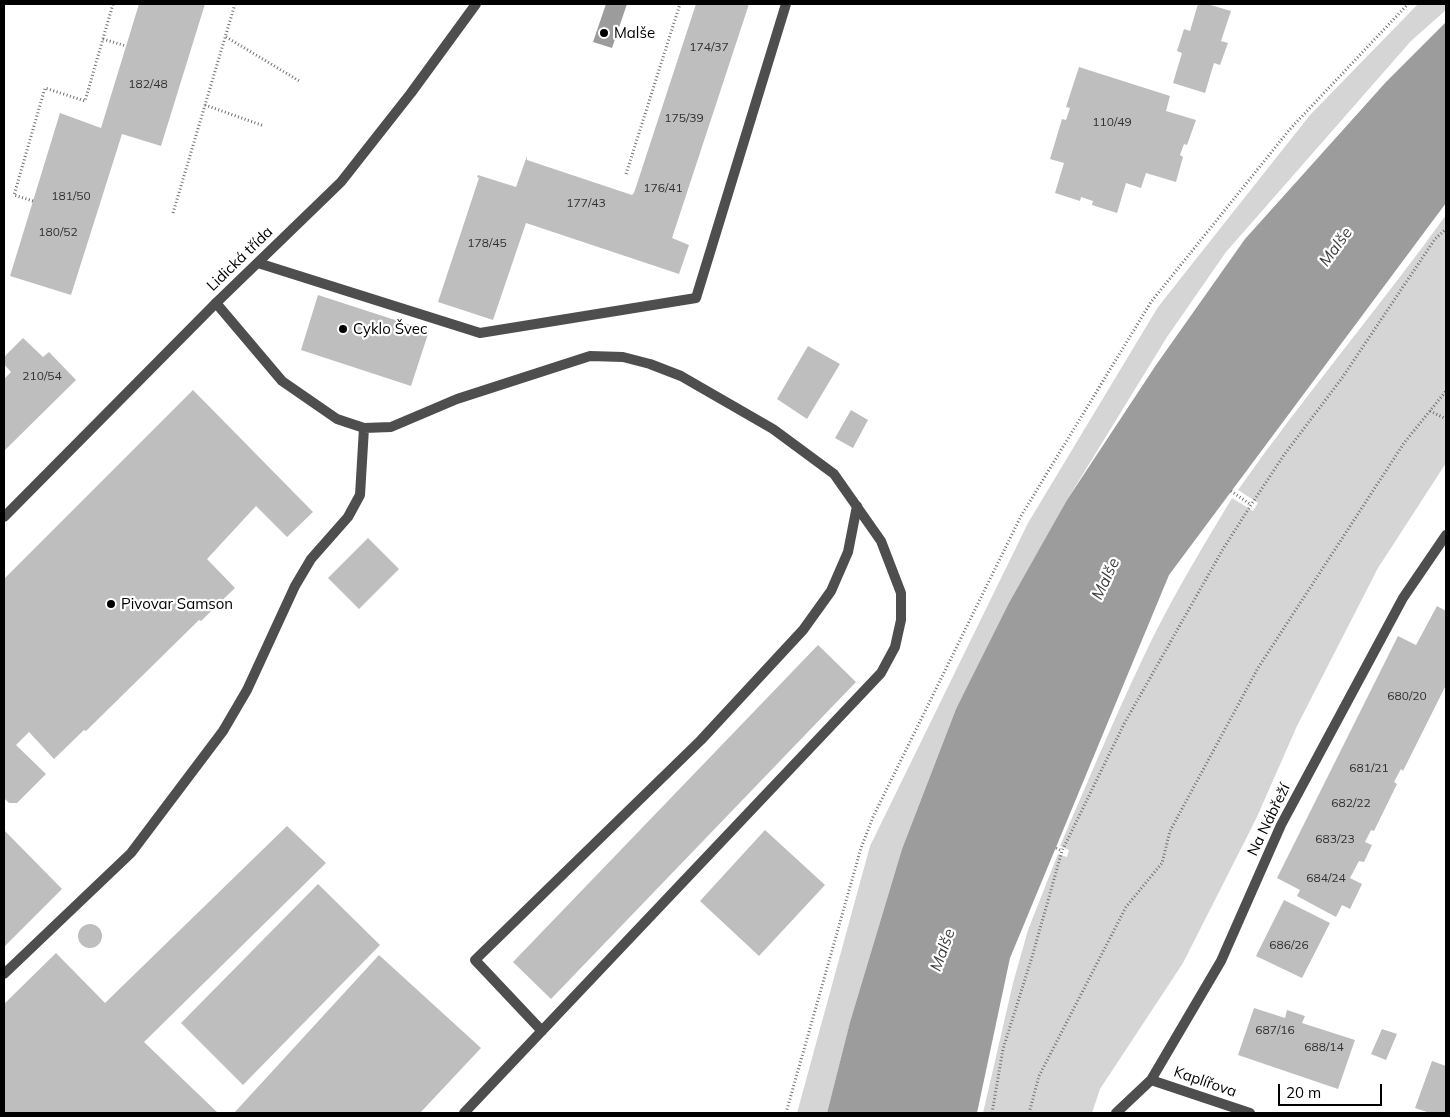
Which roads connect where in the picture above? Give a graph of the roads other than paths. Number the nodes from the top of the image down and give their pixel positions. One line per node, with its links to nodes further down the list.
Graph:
1 (476, 4): 3 (street, Lidická třída)
2 (786, 4): 3 (street)
3 (258, 262): 4 (street, Lidická třída)
4 (216, 303): 5 (street); 7 (street, Lidická třída)
5 (364, 428): 6 (street); 9 (street)
6 (857, 506): 10 (street); 10 (street)
7 (4, 517)
8 (1446, 535): 11 (street, Na Nábřeží)
9 (4, 974)
10 (542, 1032): 12 (street)
11 (1151, 1080): 13 (street, Na Nábřeží); 14 (street, Kaplířova)
12 (464, 1113)
13 (1116, 1113)
14 (1250, 1113)

